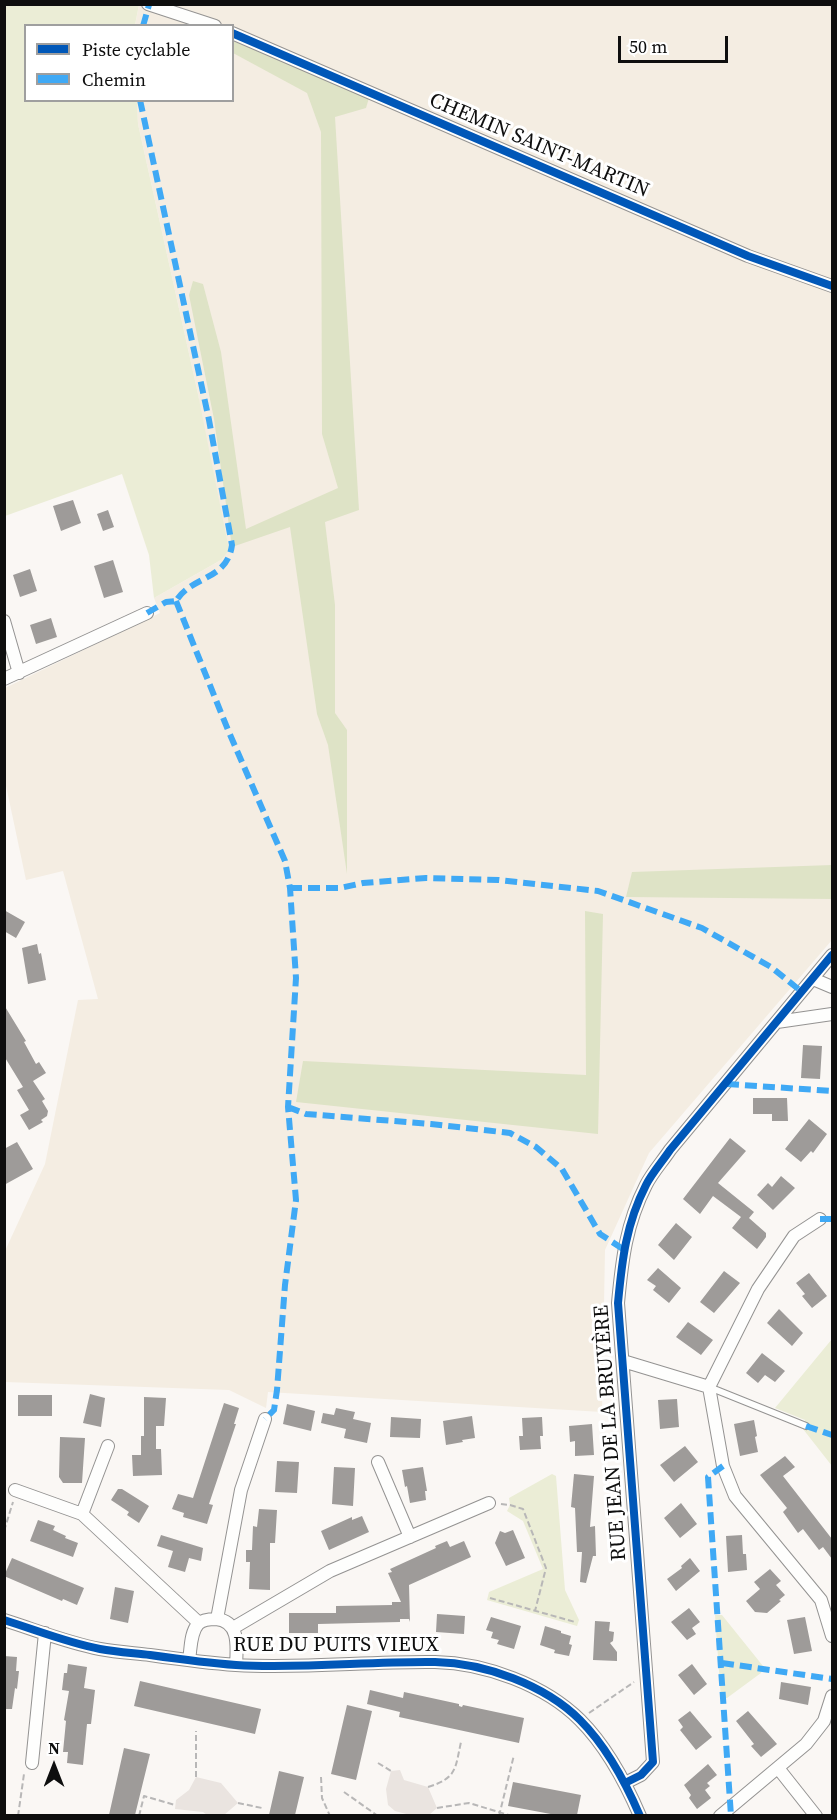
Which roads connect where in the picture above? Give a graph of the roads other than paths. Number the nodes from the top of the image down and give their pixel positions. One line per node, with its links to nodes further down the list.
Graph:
1 (148, 4): 2 (street)
2 (209, 24)
3 (234, 34): 4 (street, CHEMIN SAINT-MARTIN)
4 (832, 286)
5 (147, 613): 7 (street)
6 (4, 621): 7 (street)
7 (19, 673): 8 (street)
8 (4, 678)
9 (832, 955): 10 (street, RUE JEAN DE LA BRUYÈRE)
10 (813, 979): 11 (street); 13 (street, RUE JEAN DE LA BRUYÈRE)
11 (832, 987)
12 (832, 1014): 13 (street)
13 (777, 1022): 15 (street, RUE JEAN DE LA BRUYÈRE)
14 (820, 1219): 16 (street)
15 (623, 1360): 16 (street); 36 (street, RUE JEAN DE LA BRUYÈRE)
16 (709, 1387): 18 (lane); 30 (street)
17 (265, 1419): 25 (street)
18 (806, 1426)
19 (108, 1446): 23 (street)
20 (378, 1461): 24 (street)
21 (15, 1490): 23 (street)
22 (489, 1503): 24 (street)
23 (82, 1514): 27 (street)
24 (410, 1537): 28 (street)
25 (217, 1619): 27 (street); 28 (street)
26 (4, 1620): 29 (street, RUE DU PUITS VIEUX)
27 (199, 1623): 31 (street)
28 (233, 1628): 32 (street)
29 (45, 1633): 31 (street, RUE DU PUITS VIEUX); 34 (street)
30 (832, 1636)
31 (189, 1660): 32 (street, RUE DU PUITS VIEUX)
32 (236, 1665): 36 (street, RUE DU PUITS VIEUX)
33 (832, 1696): 35 (street)
34 (32, 1763)
35 (778, 1768): 38 (street); 39 (street)
36 (625, 1783): 37 (street, RUE DU PUITS VIEUX)
37 (640, 1815)
38 (720, 1815)
39 (816, 1815)

